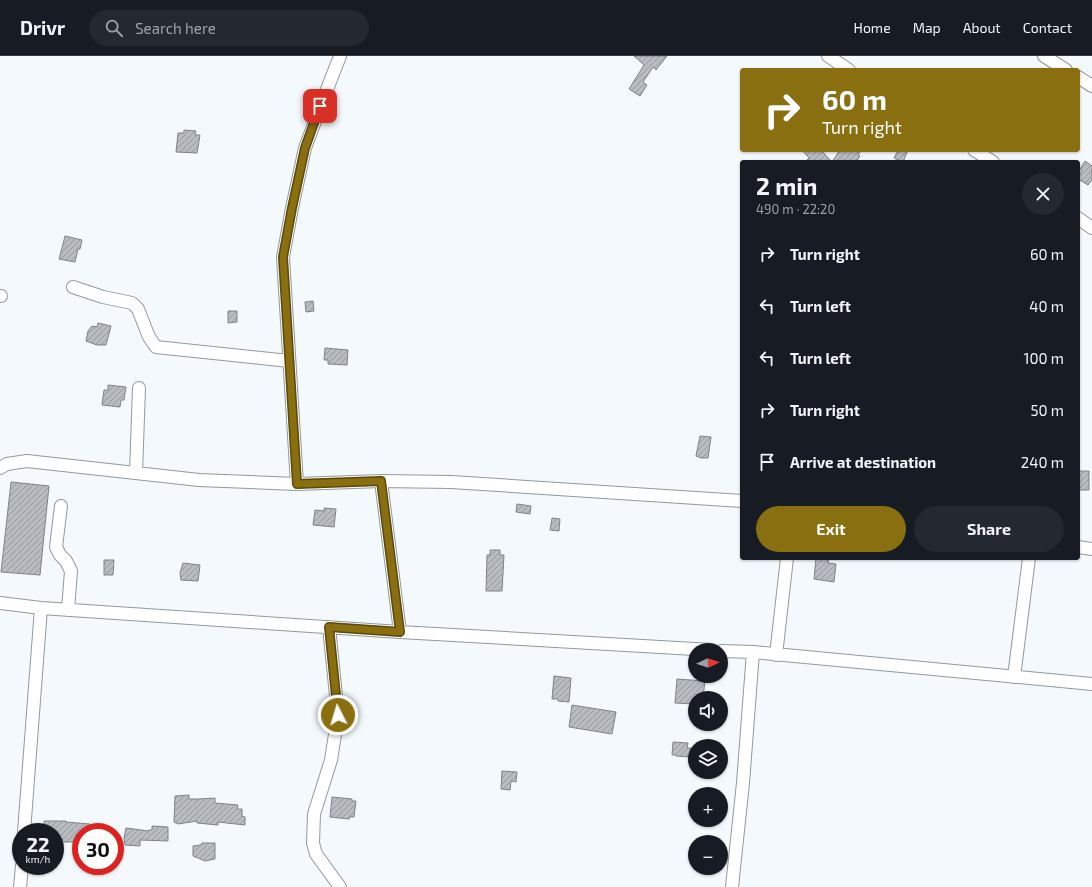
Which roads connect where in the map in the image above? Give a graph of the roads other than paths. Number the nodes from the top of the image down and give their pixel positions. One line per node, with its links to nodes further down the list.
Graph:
1 (340, 56): 13 (street)
2 (828, 56): 4 (street)
3 (1044, 56): 5 (street)
4 (846, 68)
5 (1063, 68)
6 (1080, 78): 7 (street)
7 (1092, 86)
8 (977, 152): 9 (street)
9 (990, 160)
10 (1080, 219): 11 (street)
11 (1092, 228)
12 (74, 287): 13 (street)
13 (289, 361): 18 (street)
14 (139, 388): 16 (street)
15 (0, 468): 16 (street)
16 (136, 473): 18 (street)
17 (381, 481): 18 (street); 19 (street); 29 (street)
18 (297, 484)
19 (740, 501)
20 (61, 506): 27 (street)
21 (1080, 548): 22 (street)
22 (1092, 549)
23 (787, 560): 33 (street)
24 (1029, 560): 34 (street)
25 (0, 603): 26 (street)
26 (41, 608): 27 (street); 36 (street)
27 (68, 610): 28 (street)
28 (329, 627): 29 (street); 39 (street)
29 (400, 632): 30 (street)
30 (688, 649)
31 (728, 650): 32 (street)
32 (753, 652): 33 (street); 40 (street)
33 (776, 655): 34 (street)
34 (1014, 677): 35 (street)
35 (1092, 684)
36 (25, 823)
37 (21, 875): 38 (street)
38 (20, 887)
39 (340, 887)
40 (732, 887)

